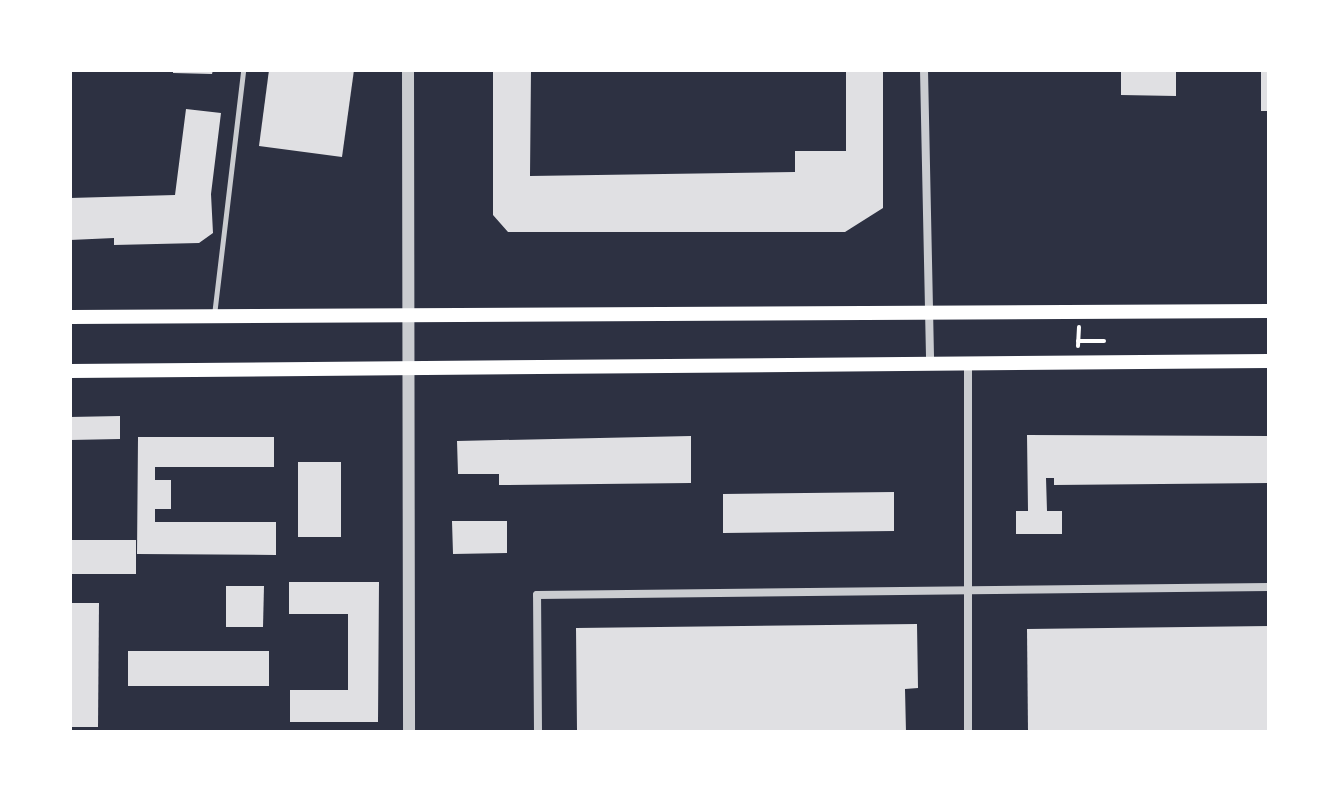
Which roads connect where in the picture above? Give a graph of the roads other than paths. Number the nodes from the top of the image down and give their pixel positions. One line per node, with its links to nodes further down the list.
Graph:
1 (243, 70): 7 (lane)
2 (408, 70): 5 (street)
3 (924, 70): 6 (street)
4 (1269, 311): 6 (main road)
5 (408, 313): 6 (main road); 7 (main road); 12 (street)
6 (929, 313): 11 (street)
7 (214, 315): 8 (main road)
8 (70, 317)
9 (1269, 361): 10 (main road)
10 (968, 363): 11 (main road); 15 (street)
11 (930, 364): 12 (main road)
12 (408, 367): 13 (main road); 16 (street)
13 (70, 371)
14 (1269, 587): 15 (street)
15 (968, 590): 17 (street); 18 (street)
16 (409, 732)
17 (538, 732)
18 (968, 732)

